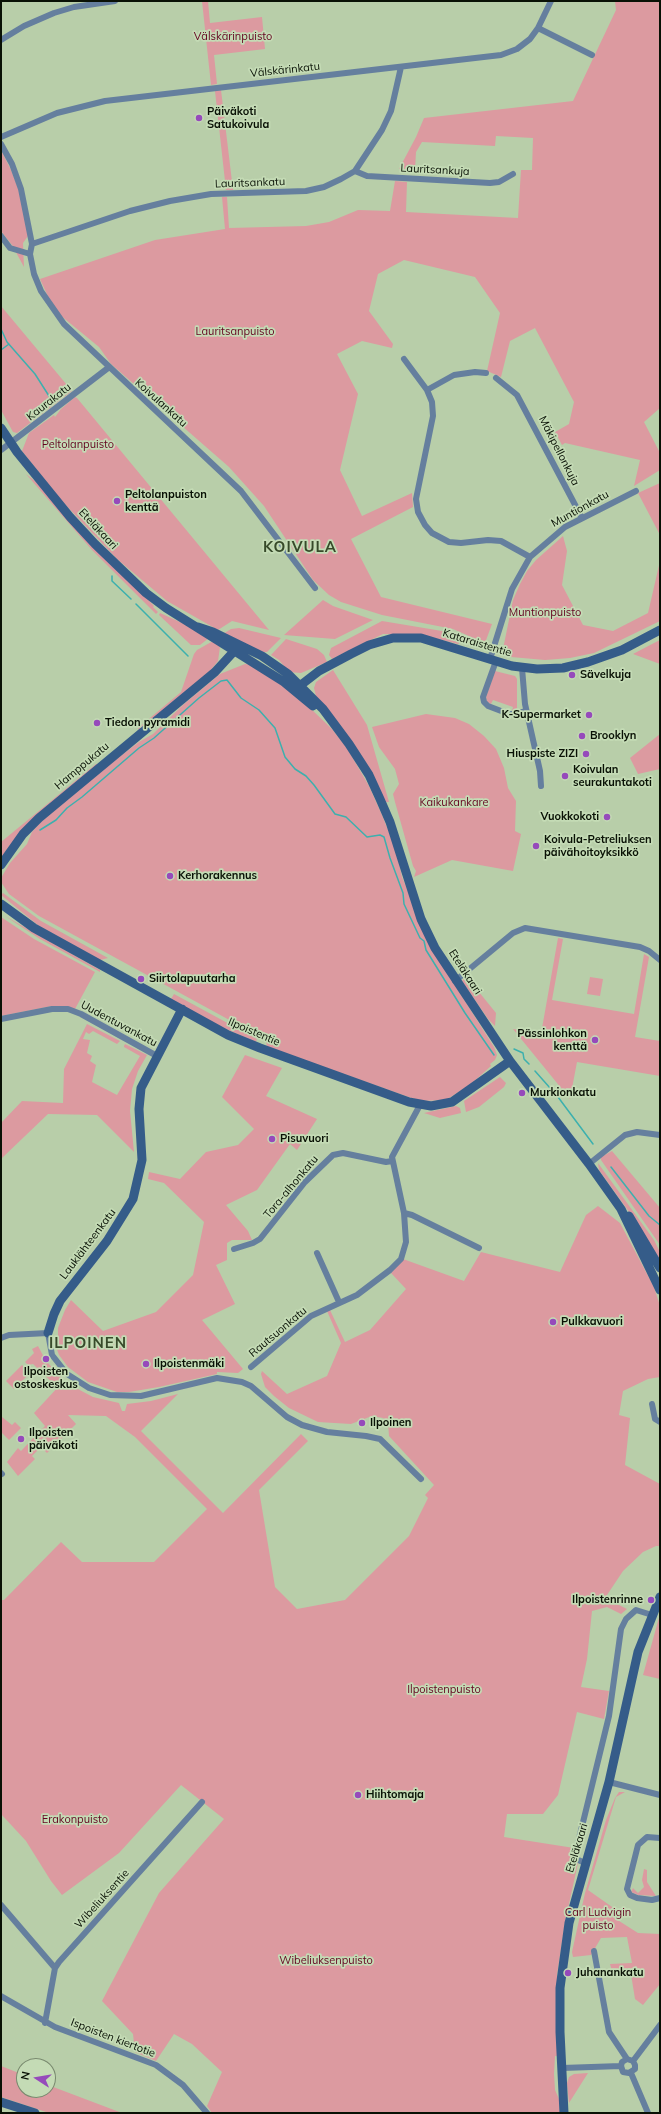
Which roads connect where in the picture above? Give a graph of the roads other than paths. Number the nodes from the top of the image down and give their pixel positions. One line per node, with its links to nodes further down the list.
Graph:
1 (115, 1): 4 (street)
2 (551, 1): 3 (street, Välskärinkatu)
3 (538, 28): 5 (street); 6 (street, Välskärinkatu)
4 (1, 40)
5 (592, 55)
6 (401, 67): 7 (street, Välskärinkatu); 9 (street, Lauritsankatu)
7 (1, 137)
8 (1, 144): 12 (street)
9 (355, 171): 10 (street, Lauritsankuja); 12 (street, Lauritsankatu)
10 (513, 174)
11 (1, 236): 13 (street)
12 (32, 244): 13 (street)
13 (30, 254): 15 (street, Koivulankatu)
14 (404, 359): 18 (street)
15 (108, 368): 20 (street, Kaurakatu); 25 (street, Koivulankatu)
16 (486, 374): 18 (street)
17 (496, 378): 23 (street, Mäkipellonkuja)
18 (427, 390): 24 (street)
19 (1, 428): 20 (main road, Eteläkaari)
20 (10, 443): 21 (street, Kaurakatu); 27 (main road, Eteläkaari)
21 (1, 450)
22 (636, 491): 23 (street, Muntionkatu)
23 (582, 518): 24 (street, Muntionkatu)
24 (530, 557): 28 (street, Muntionkatu)
25 (315, 588)
26 (660, 630): 29 (main road, Kataraistentie)
27 (237, 648): 30 (main road, Eteläkaari); 33 (main road, Hamppukatu)
28 (493, 660): 29 (main road, Kataraistentie); 30 (main road, Kataraistentie); 31 (street, Muntionkatu)
29 (522, 668): 31 (street)
30 (297, 687): 36 (main road, Eteläkaari)
31 (526, 711): 32 (street)
32 (541, 786)
33 (1, 865)
34 (1, 904): 37 (main road, Ilpoistentie)
35 (660, 960): 36 (street)
36 (455, 980): 40 (main road, Eteläkaari)
37 (182, 1009): 39 (main road, Lauklähteenkatu); 41 (main road, Ilpoistentie)
38 (1, 1019): 39 (street, Uudentuvankatu)
39 (157, 1056): 54 (main road, Lauklähteenkatu)
40 (510, 1061): 41 (main road, Ilpoistentie); 44 (main road, Eteläkaari)
41 (420, 1105): 43 (street)
42 (660, 1135): 44 (street)
43 (392, 1161): 46 (street, Rautsuonkatu); 48 (street, Tora-alhonkatu)
44 (589, 1164): 45 (main road, Eteläkaari)
45 (621, 1209): 50 (main road, Eteläkaari); 51 (main road, Eteläkaari)
46 (404, 1213): 47 (street); 53 (street, Rautsuonkatu)
47 (479, 1248)
48 (234, 1249)
49 (317, 1253): 53 (street)
50 (660, 1268)
51 (657, 1275): 52 (main road, Eteläkaari)
52 (660, 1290)
53 (339, 1302): 56 (street, Rautsuonkatu)
54 (48, 1333): 55 (street); 59 (street)
55 (1, 1338)
56 (251, 1367)
57 (652, 1404): 58 (street)
58 (660, 1422)
59 (421, 1479)
60 (660, 1597): 61 (main road, Eteläkaari)
61 (652, 1615): 62 (main road, Eteläkaari); 66 (street)
62 (609, 1782): 63 (street); 66 (main road, Eteläkaari)
63 (660, 1795)
64 (202, 1802): 70 (street, Wibeliuksentie)
65 (660, 1838): 67 (street)
66 (585, 1863): 76 (main road, Eteläkaari)
67 (660, 1898)
68 (1, 1905): 70 (street)
69 (594, 1951): 74 (street)
70 (55, 1968): 72 (street)
71 (1, 1996): 72 (street, Ispoisten kiertotie)
72 (45, 2022): 80 (street, Ispoisten kiertotie)
73 (660, 2026): 74 (street)
74 (630, 2060): 75 (street); 77 (street)
75 (621, 2066): 76 (street); 77 (street)
76 (562, 2068): 81 (main road, Eteläkaari)
77 (631, 2073): 82 (street)
78 (1, 2102): 79 (main road)
79 (35, 2113)
80 (207, 2113)
81 (564, 2113)
82 (648, 2113)

